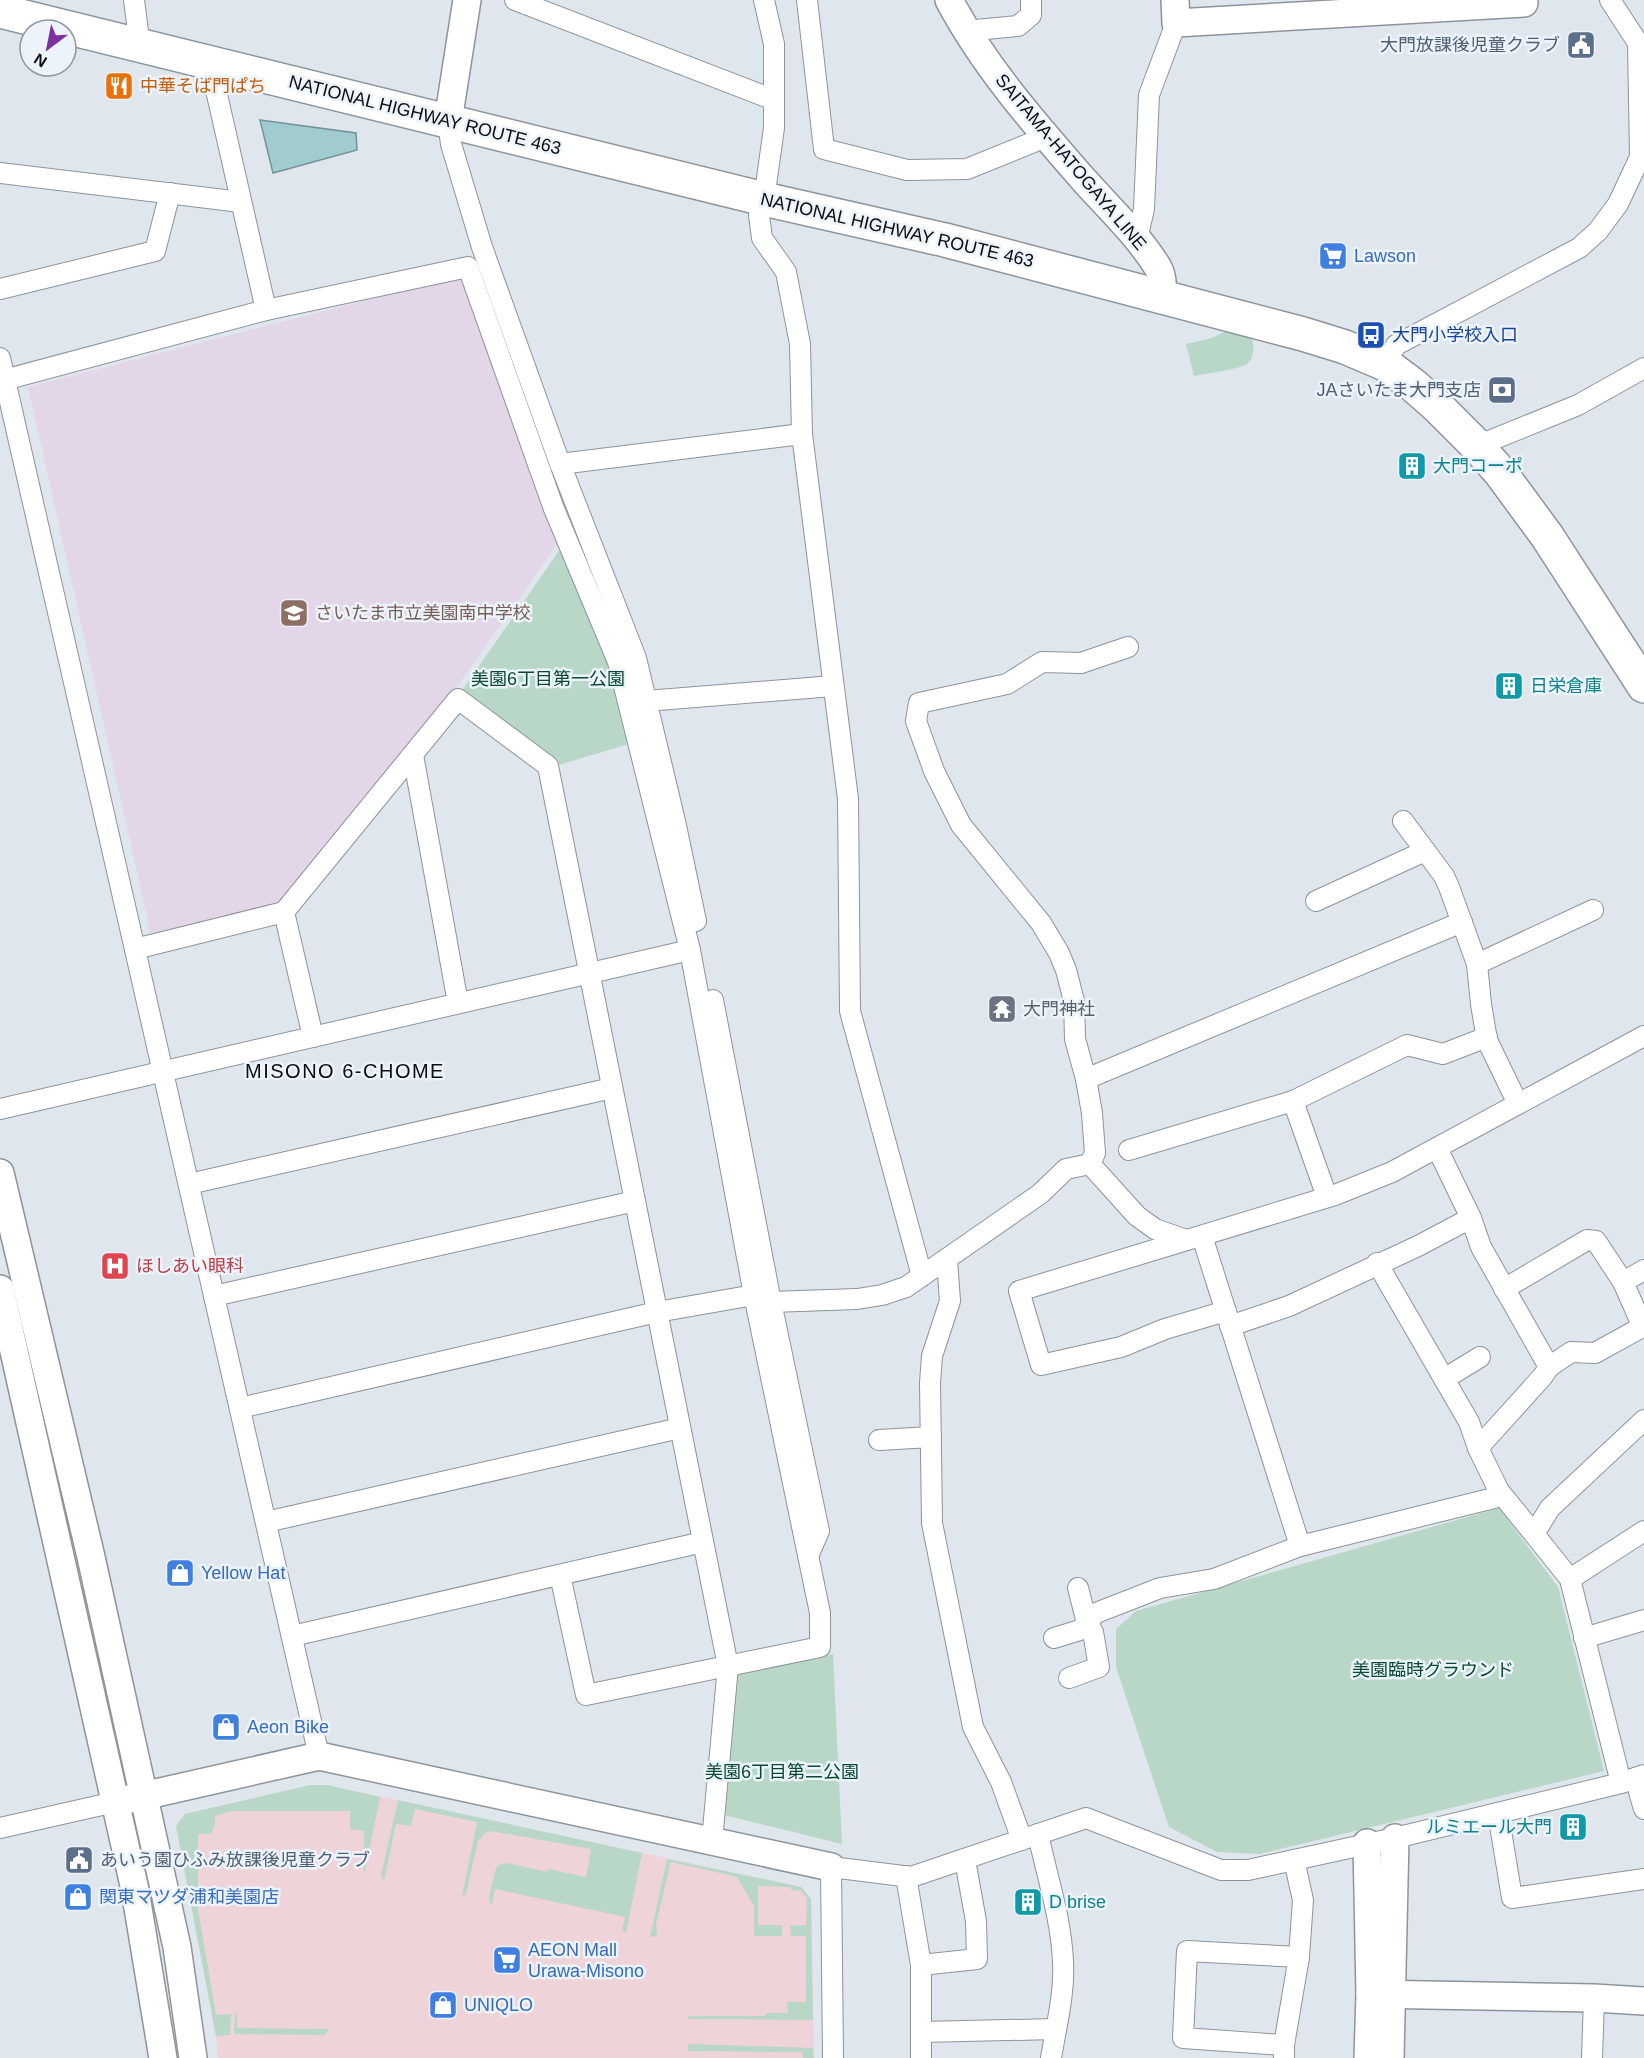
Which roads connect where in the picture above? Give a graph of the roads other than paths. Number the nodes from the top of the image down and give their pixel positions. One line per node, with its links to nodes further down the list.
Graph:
1 (134, 0): 14 (street)
2 (467, 0): 17 (street)
3 (514, 0): 16 (street)
4 (764, 0): 16 (street)
5 (807, 0): 18 (street)
6 (949, 0): 13 (street, SAITAMA-HATOGAYA LINE)
7 (1031, 0): 13 (street)
8 (1610, 0): 19 (street)
9 (1524, 3): 10 (street)
10 (1306, 7): 12 (street)
11 (0, 11): 14 (highway, NATIONAL HIGHWAY ROUTE 463)
12 (1175, 11): 25 (street)
13 (965, 31): 18 (street, SAITAMA-HATOGAYA LINE)
14 (140, 47): 15 (highway, NATIONAL HIGHWAY ROUTE 463)
15 (210, 64): 17 (highway, NATIONAL HIGHWAY ROUTE 463); 24 (street)
16 (772, 99): 23 (street)
17 (448, 120): 23 (highway, NATIONAL HIGHWAY ROUTE 463); 35 (street)
18 (1046, 137): 25 (street, SAITAMA-HATOGAYA LINE)
19 (1640, 157): 21 (street); 30 (street)
20 (0, 173): 22 (street)
21 (1644, 180)
22 (170, 193): 24 (street); 26 (street)
23 (764, 199): 27 (highway, NATIONAL HIGHWAY ROUTE 463); 33 (street)
24 (241, 202): 28 (street)
25 (1137, 239): 27 (street, SAITAMA-HATOGAYA LINE)
26 (0, 288)
27 (1162, 297): 30 (highway, NATIONAL HIGHWAY ROUTE 463)
28 (266, 310): 32 (street); 48 (street)
29 (0, 358): 32 (street)
30 (1385, 364): 34 (highway, NATIONAL HIGHWAY ROUTE 463)
31 (1644, 368): 34 (street)
32 (3, 381): 47 (street)
33 (802, 434): 35 (street); 37 (street)
34 (1476, 446): 38 (highway, NATIONAL HIGHWAY ROUTE 463)
35 (559, 463): 39 (street)
36 (1128, 647): 56 (street)
37 (833, 686): 39 (street); 73 (street)
38 (1644, 686)
39 (646, 701): 78 (street)
40 (413, 755): 45 (street); 50 (street); 51 (street)
41 (1403, 821): 42 (street)
42 (1425, 851): 43 (street); 46 (street)
43 (1316, 901)
44 (1593, 910): 49 (street)
45 (284, 912): 47 (street); 53 (street)
46 (1462, 922): 49 (street); 56 (street)
47 (135, 949): 55 (street)
48 (690, 950): 50 (street); 78 (street)
49 (1477, 964): 54 (street)
50 (589, 973): 51 (street); 57 (street)
51 (458, 1003): 53 (street)
52 (1644, 1036): 59 (street)
53 (313, 1037): 55 (street)
54 (1487, 1037): 58 (street); 59 (street)
55 (163, 1071): 60 (street); 65 (street)
56 (1086, 1079): 63 (street)
57 (612, 1088): 65 (street); 67 (street)
58 (1293, 1101): 62 (street); 66 (street)
59 (1518, 1104): 61 (street)
60 (0, 1109)
61 (1437, 1148): 66 (street); 68 (street)
62 (1130, 1150)
63 (1090, 1164): 69 (street); 70 (street)
64 (0, 1173): 109 (street)
65 (189, 1184): 77 (street)
66 (1328, 1197): 69 (street)
67 (635, 1201): 77 (street); 79 (street)
68 (1471, 1218): 71 (street); 75 (street)
69 (1194, 1238): 80 (street); 80 (street)
70 (947, 1259): 73 (street); 88 (street)
71 (1377, 1263): 80 (street); 84 (street)
72 (1644, 1270): 74 (street)
73 (922, 1276): 78 (street)
74 (1623, 1282): 75 (street); 81 (street)
75 (1504, 1288): 83 (street)
76 (0, 1289): 110 (street)
77 (214, 1296): 85 (street)
78 (763, 1299): 79 (street); 105 (street)
79 (657, 1312): 85 (street); 87 (street)
80 (1228, 1319): 96 (street)
81 (1643, 1326): 83 (street)
82 (1480, 1357): 84 (street)
83 (1549, 1367): 90 (street)
84 (1444, 1379): 90 (street)
85 (240, 1408): 92 (street)
86 (1644, 1420): 94 (street)
87 (680, 1428): 92 (street); 95 (street)
88 (931, 1437): 89 (street); 114 (street)
89 (879, 1440)
90 (1478, 1448): 91 (street)
91 (1499, 1491): 94 (street); 96 (street)
92 (266, 1522): 102 (street)
93 (1644, 1532): 98 (street)
94 (1533, 1534): 98 (street)
95 (703, 1542): 97 (street); 105 (street)
96 (1299, 1546): 101 (street)
97 (560, 1575): 102 (street); 105 (street)
98 (1570, 1579): 104 (street)
99 (1078, 1588): 101 (street)
100 (1644, 1620): 104 (street)
101 (1087, 1623): 103 (street); 106 (street)
102 (292, 1636): 107 (street)
103 (1054, 1638)
104 (1584, 1638): 108 (street)
105 (728, 1666): 116 (street)
106 (1069, 1678)
107 (319, 1756): 109 (street); 116 (street)
108 (1633, 1779): 111 (street); 112 (street)
109 (143, 1796): 110 (street); 132 (street)
110 (115, 1802): 113 (street); 131 (street)
111 (1644, 1809)
112 (1498, 1813): 115 (street); 122 (street)
113 (0, 1828)
114 (1030, 1837): 118 (street); 119 (street); 128 (street)
115 (1395, 1838): 117 (street); 125 (street)
116 (712, 1841): 120 (street)
117 (1367, 1843): 119 (street); 125 (street)
118 (965, 1860): 121 (street); 124 (street)
119 (1294, 1860): 123 (street)
120 (831, 1868): 121 (street); 133 (street)
121 (906, 1876): 124 (street)
122 (1644, 1879)
123 (1299, 1957): 130 (street); 130 (street)
124 (921, 1965): 129 (street)
125 (1380, 1995): 126 (street); 136 (street); 137 (street)
126 (1594, 1998): 127 (street); 138 (street)
127 (1644, 2001)
128 (1055, 2029): 129 (street); 135 (street)
129 (922, 2032): 134 (street)
130 (1284, 2052)
131 (163, 2058)
132 (194, 2058)
133 (832, 2058)
134 (921, 2058)
135 (1051, 2058)
136 (1368, 2058)
137 (1390, 2058)
138 (1592, 2058)

